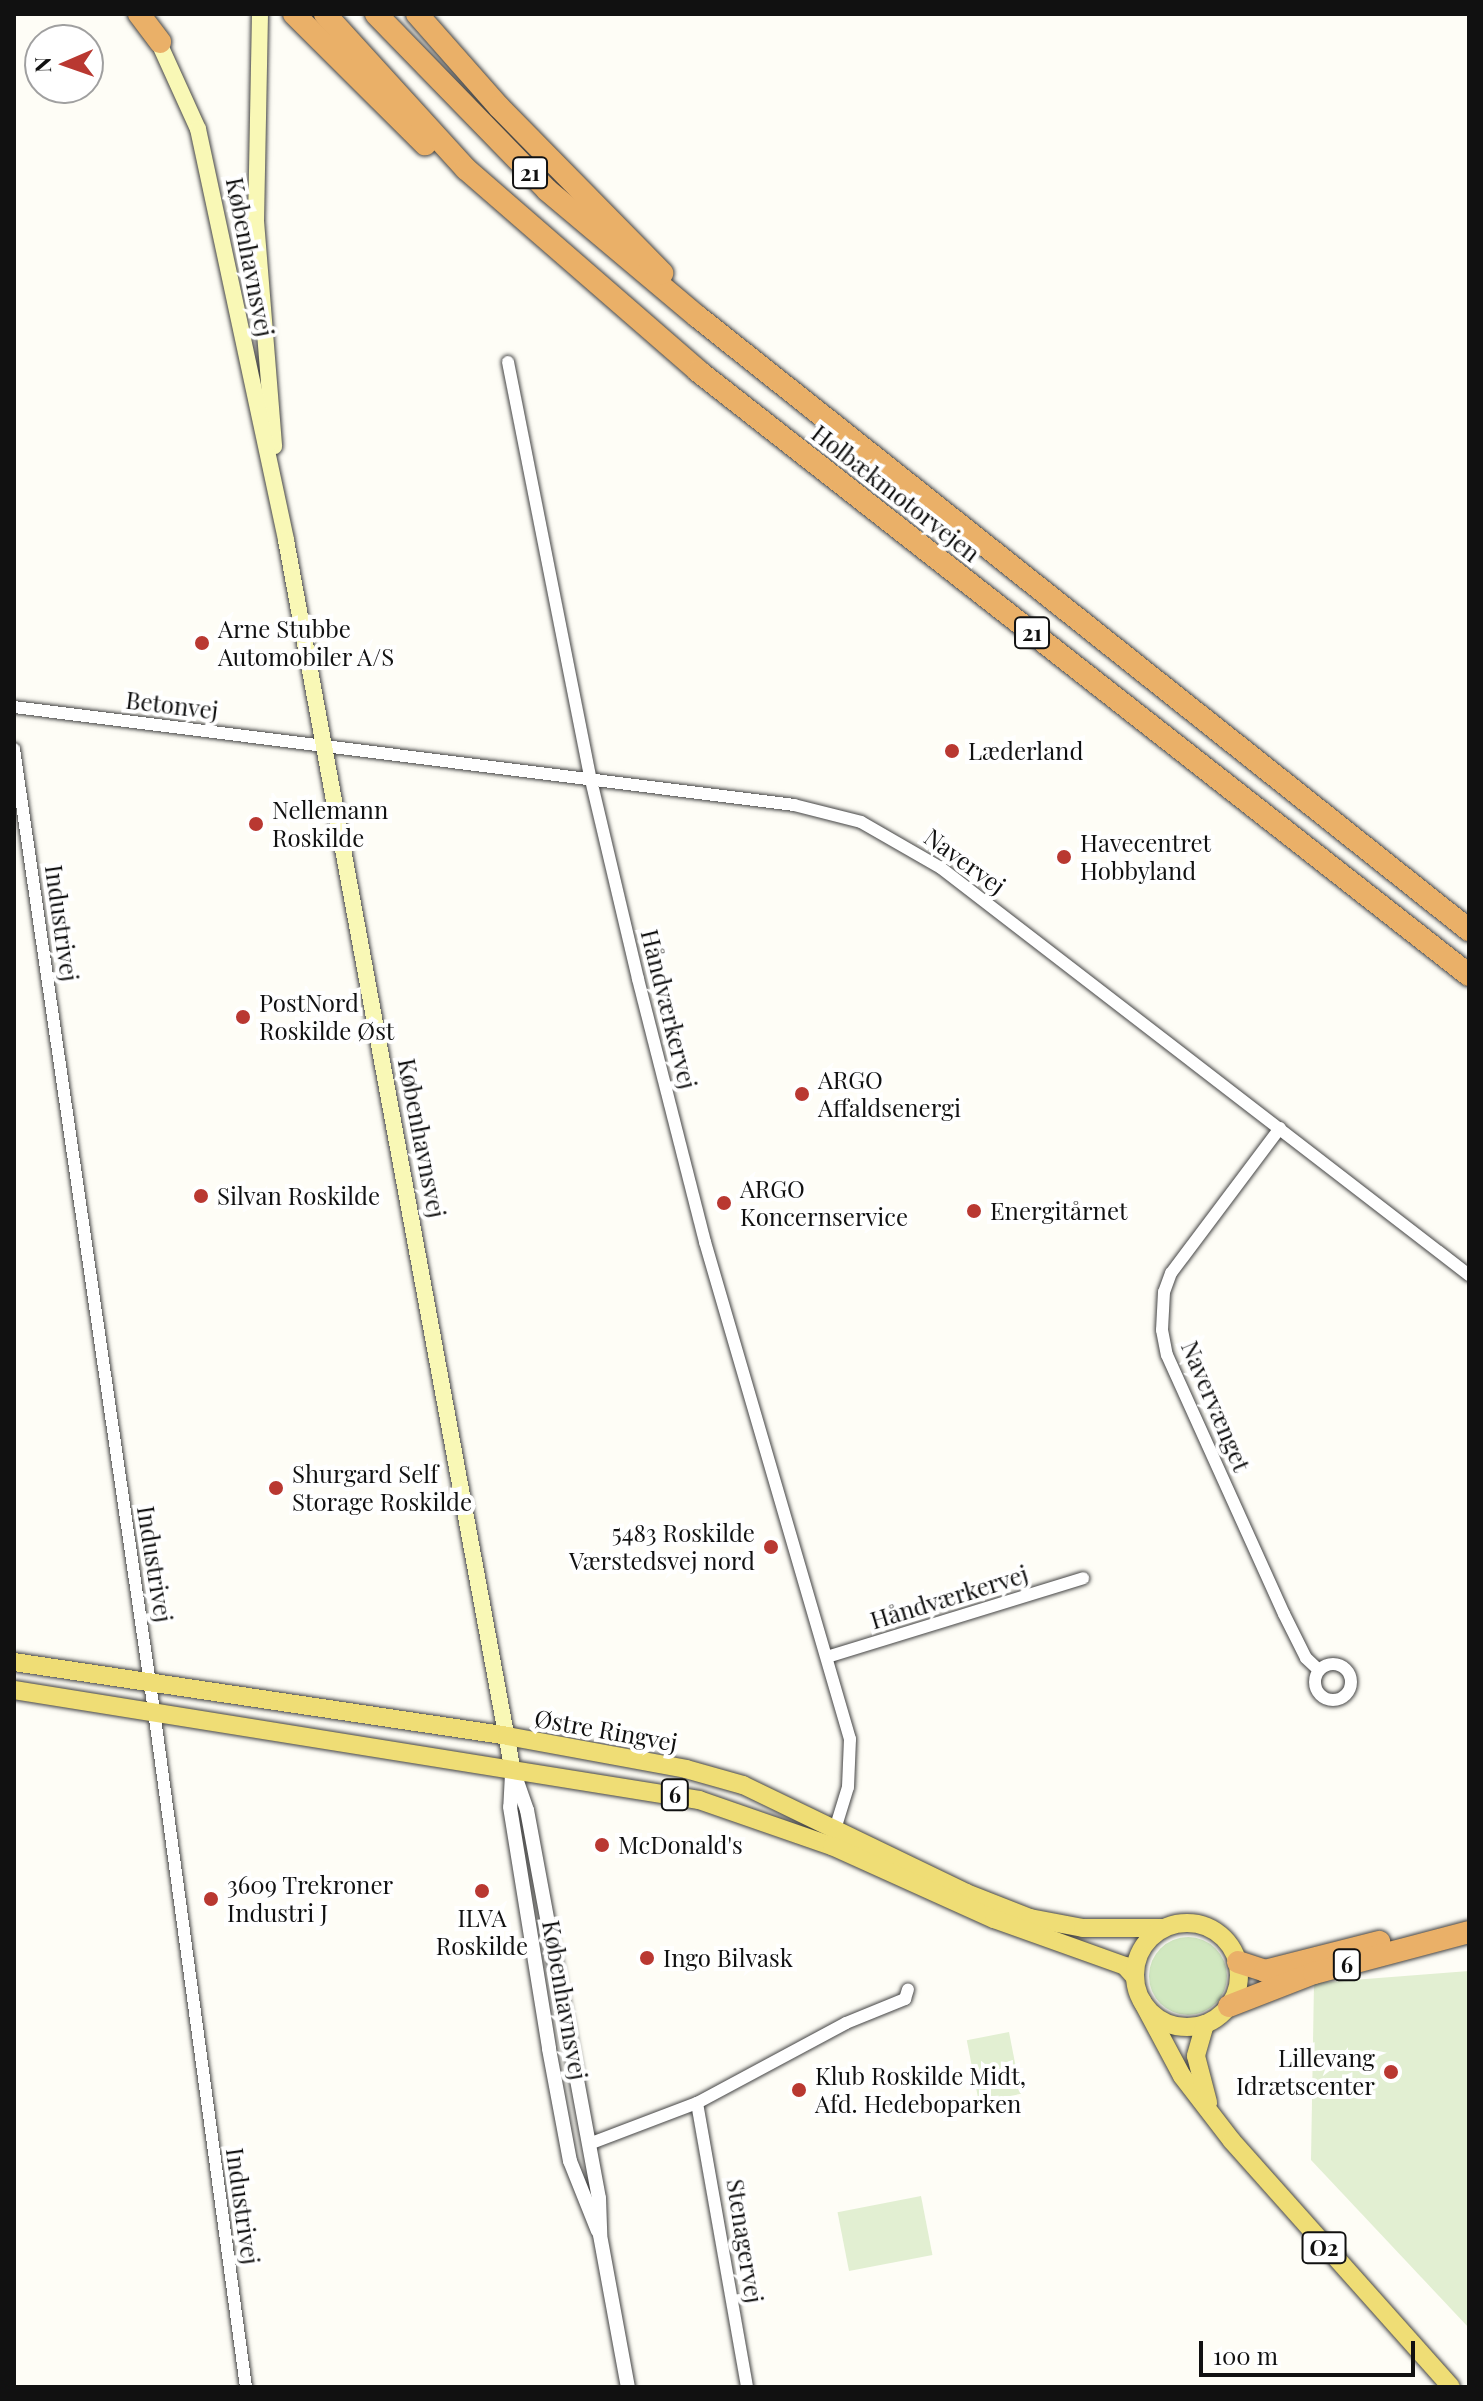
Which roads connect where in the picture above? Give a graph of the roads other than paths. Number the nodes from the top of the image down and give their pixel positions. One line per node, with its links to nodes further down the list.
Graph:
1 (141, 14): 7 (highway)
2 (260, 14): 11 (main road, Københavnsvej)
3 (325, 14): 8 (highway, Holbækmotorvejen / 21)
4 (376, 14): 9 (highway, Holbækmotorvejen / 21)
5 (417, 14): 9 (highway)
6 (295, 15): 8 (highway)
7 (160, 42): 11 (main road, Københavnsvej)
8 (599, 286): 17 (highway, Holbækmotorvejen / 21)
9 (698, 317): 16 (highway, Holbækmotorvejen / 21)
10 (508, 362): 15 (street, Håndværkervej)
11 (282, 519): 13 (main road, Københavnsvej)
12 (14, 707): 13 (street, Betonvej)
13 (324, 747): 15 (street, Navervej); 27 (main road, Københavnsvej)
14 (14, 749): 24 (street, Industrivej)
15 (591, 780): 18 (street, Navervej); 21 (street, Håndværkervej)
16 (1469, 930)
17 (1469, 975)
18 (1280, 1128): 19 (street, Navervej); 23 (street, Navervænget)
19 (1469, 1275)
20 (1083, 1578): 21 (street, Håndværkervej)
21 (827, 1657): 29 (street, Håndværkervej)
22 (14, 1662): 24 (main road, Østre Ringvej / 6)
23 (1319, 1670)
24 (150, 1682): 26 (street, Industrivej); 27 (main road, Østre Ringvej / 6)
25 (14, 1690): 26 (main road, Østre Ringvej / 6)
26 (154, 1711): 28 (main road, Østre Ringvej / 6); 43 (street, Industrivej)
27 (507, 1736): 28 (main road, Københavnsvej); 29 (main road, Østre Ringvej / 6)
28 (512, 1767): 34 (main road, Østre Ringvej / 6); 41 (street, Københavnsvej); 42 (street, Københavnsvej)
29 (836, 1826): 31 (main road, Østre Ringvej / 6)
30 (1469, 1918): 33 (highway, 6)
31 (1163, 1928): 33 (main road, 6); 34 (main road)
32 (1469, 1932): 37 (highway, 6)
33 (1238, 1962): 37 (main road)
34 (1135, 1977): 36 (main road)
35 (908, 1989): 39 (street)
36 (1142, 2001): 38 (main road); 40 (main road, O2)
37 (1229, 2006): 38 (main road, 6)
38 (1205, 2024): 40 (main road, O2)
39 (697, 2103): 41 (street); 45 (street, Stenagervej)
40 (1210, 2110): 46 (main road, O2)
41 (589, 2144): 42 (street, Københavnsvej)
42 (600, 2235): 44 (street, Københavnsvej)
43 (246, 2387)
44 (628, 2387)
45 (747, 2387)
46 (1451, 2387)

